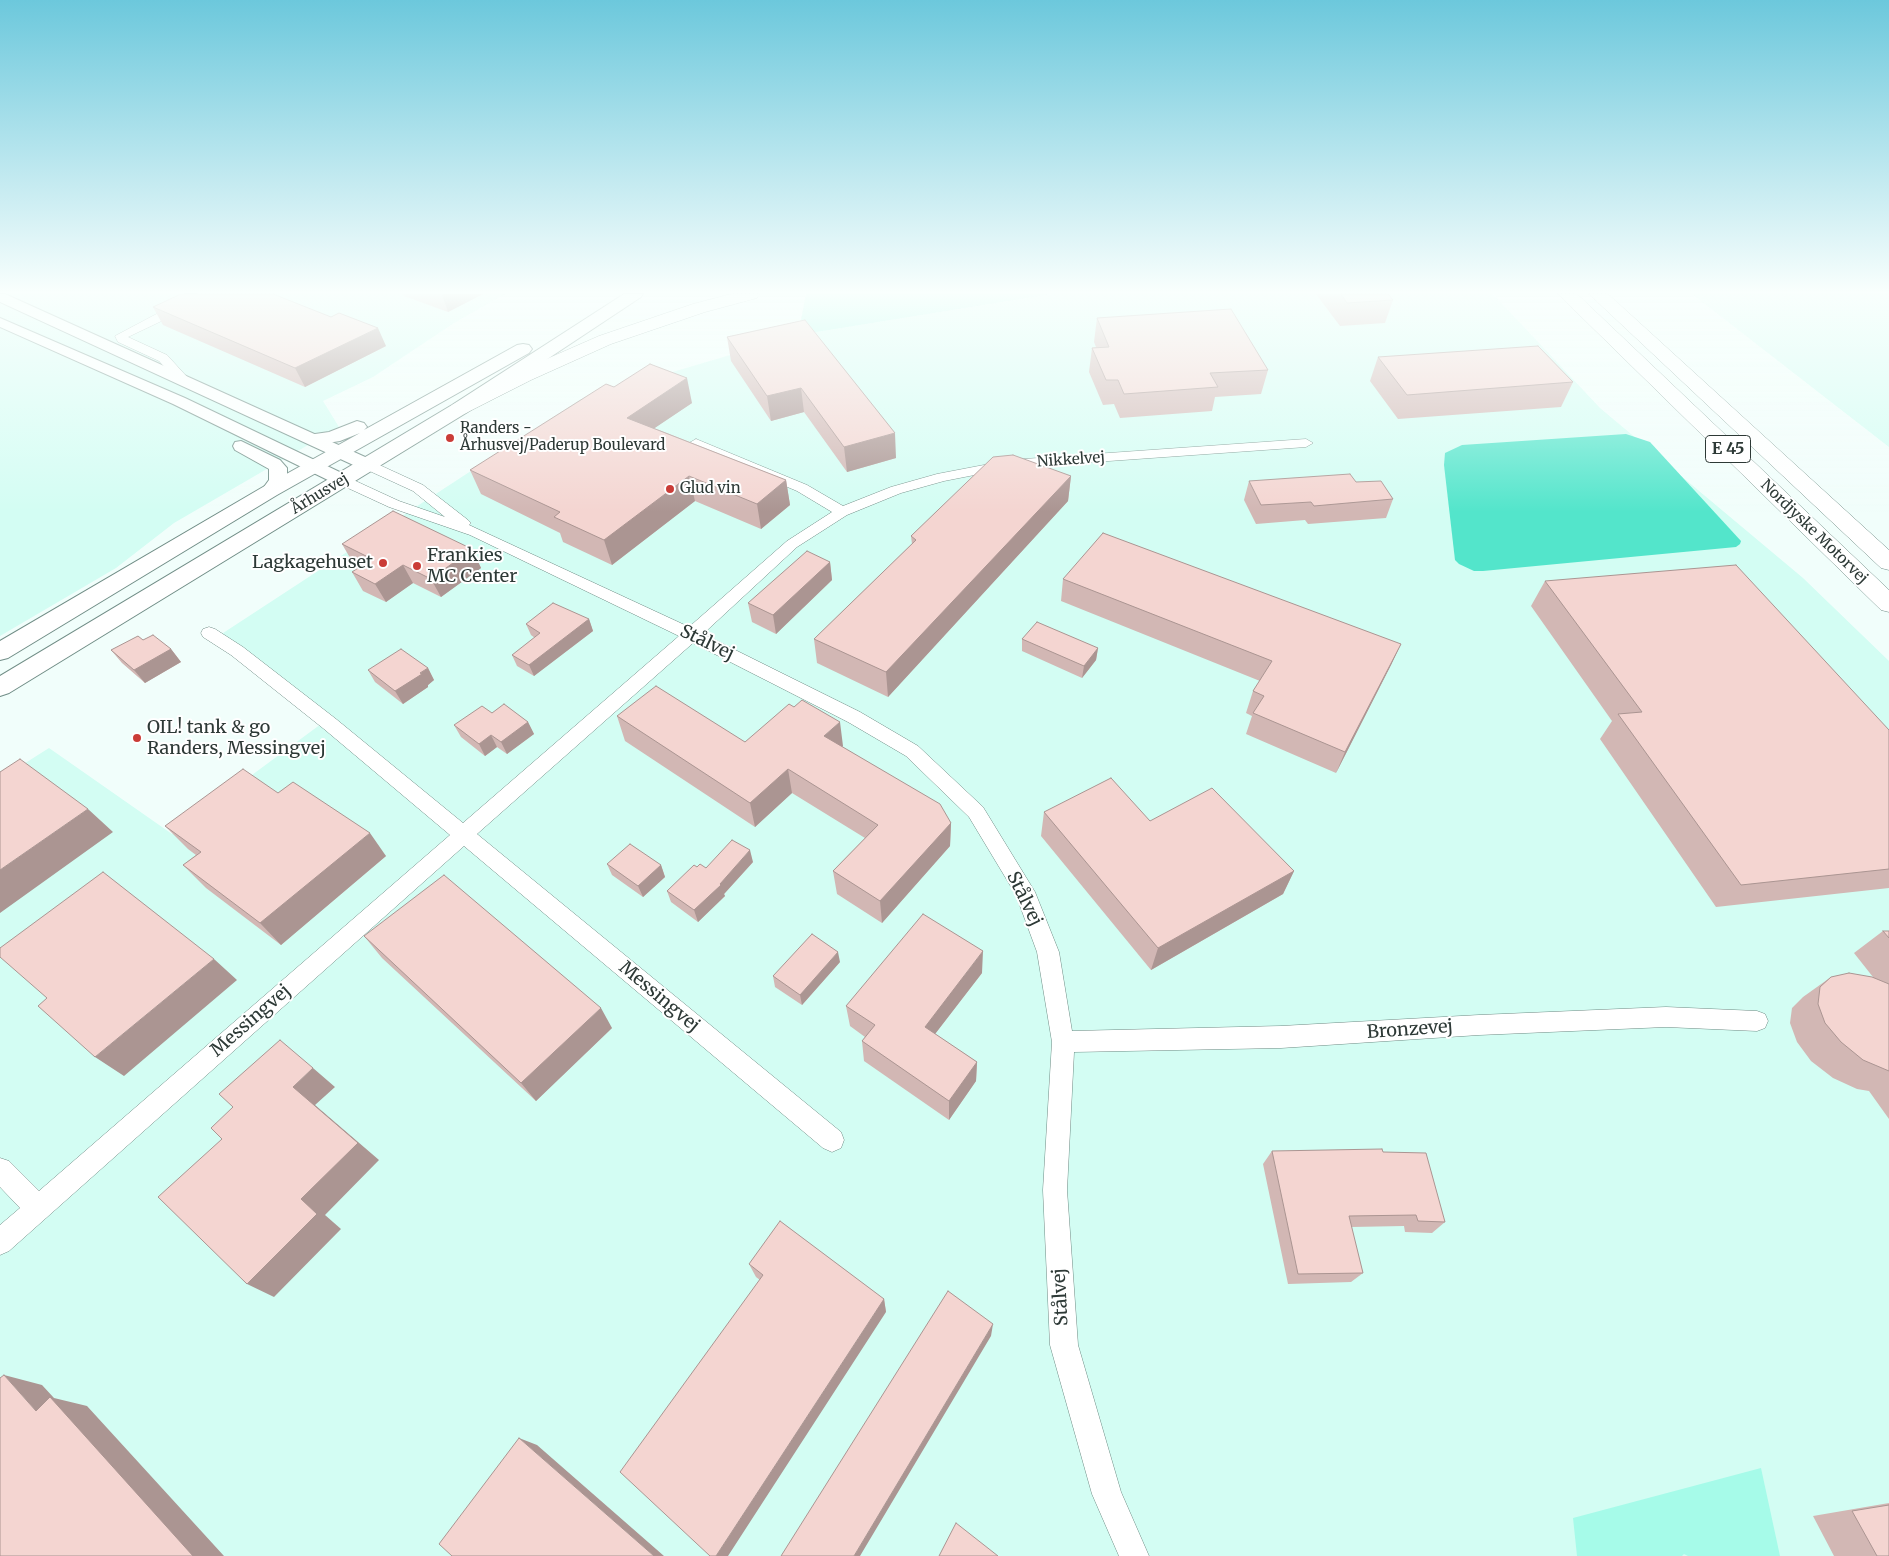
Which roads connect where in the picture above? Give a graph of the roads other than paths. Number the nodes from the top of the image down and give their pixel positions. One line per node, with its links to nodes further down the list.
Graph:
1 (94, 367): 17 (street)
2 (100, 367): 16 (street)
3 (155, 367): 11 (street)
4 (171, 367): 11 (street)
5 (482, 367): 13 (main road)
6 (499, 367): 16 (main road, Århusvej)
7 (524, 367): 12 (main road, Århusvej)
8 (545, 367): 12 (highway)
9 (1642, 367): 21 (highway, Nordjyske Motorvej / E 45)
10 (1677, 367): 20 (highway, Nordjyske Motorvej / E 45)
11 (183, 379): 13 (street)
12 (459, 409): 16 (main road, Århusvej)
13 (315, 440): 16 (main road)
14 (696, 442): 18 (street)
15 (1306, 443): 18 (street, Nikkelvej)
16 (342, 468): 17 (main road, Århusvej); 19 (street, Stålvej); 19 (street, Stålvej); 25 (main road); 26 (main road, Århusvej)
17 (270, 491): 24 (main road, Århusvej)
18 (842, 512): 23 (street, Nikkelvej)
19 (475, 532): 23 (street, Stålvej)
20 (1889, 563)
21 (1889, 604)
22 (209, 632): 27 (street, Messingvej)
23 (691, 635): 27 (street, Messingvej); 29 (street, Stålvej)
24 (0, 652)
25 (0, 675)
26 (0, 687)
27 (464, 834): 30 (street, Messingvej); 32 (street, Messingvej)
28 (1756, 1021): 29 (street, Bronzevej)
29 (1063, 1042): 34 (street, Stålvej)
30 (832, 1140)
31 (0, 1170): 32 (street)
32 (38, 1208): 33 (street, Messingvej)
33 (0, 1242)
34 (1134, 1556)

